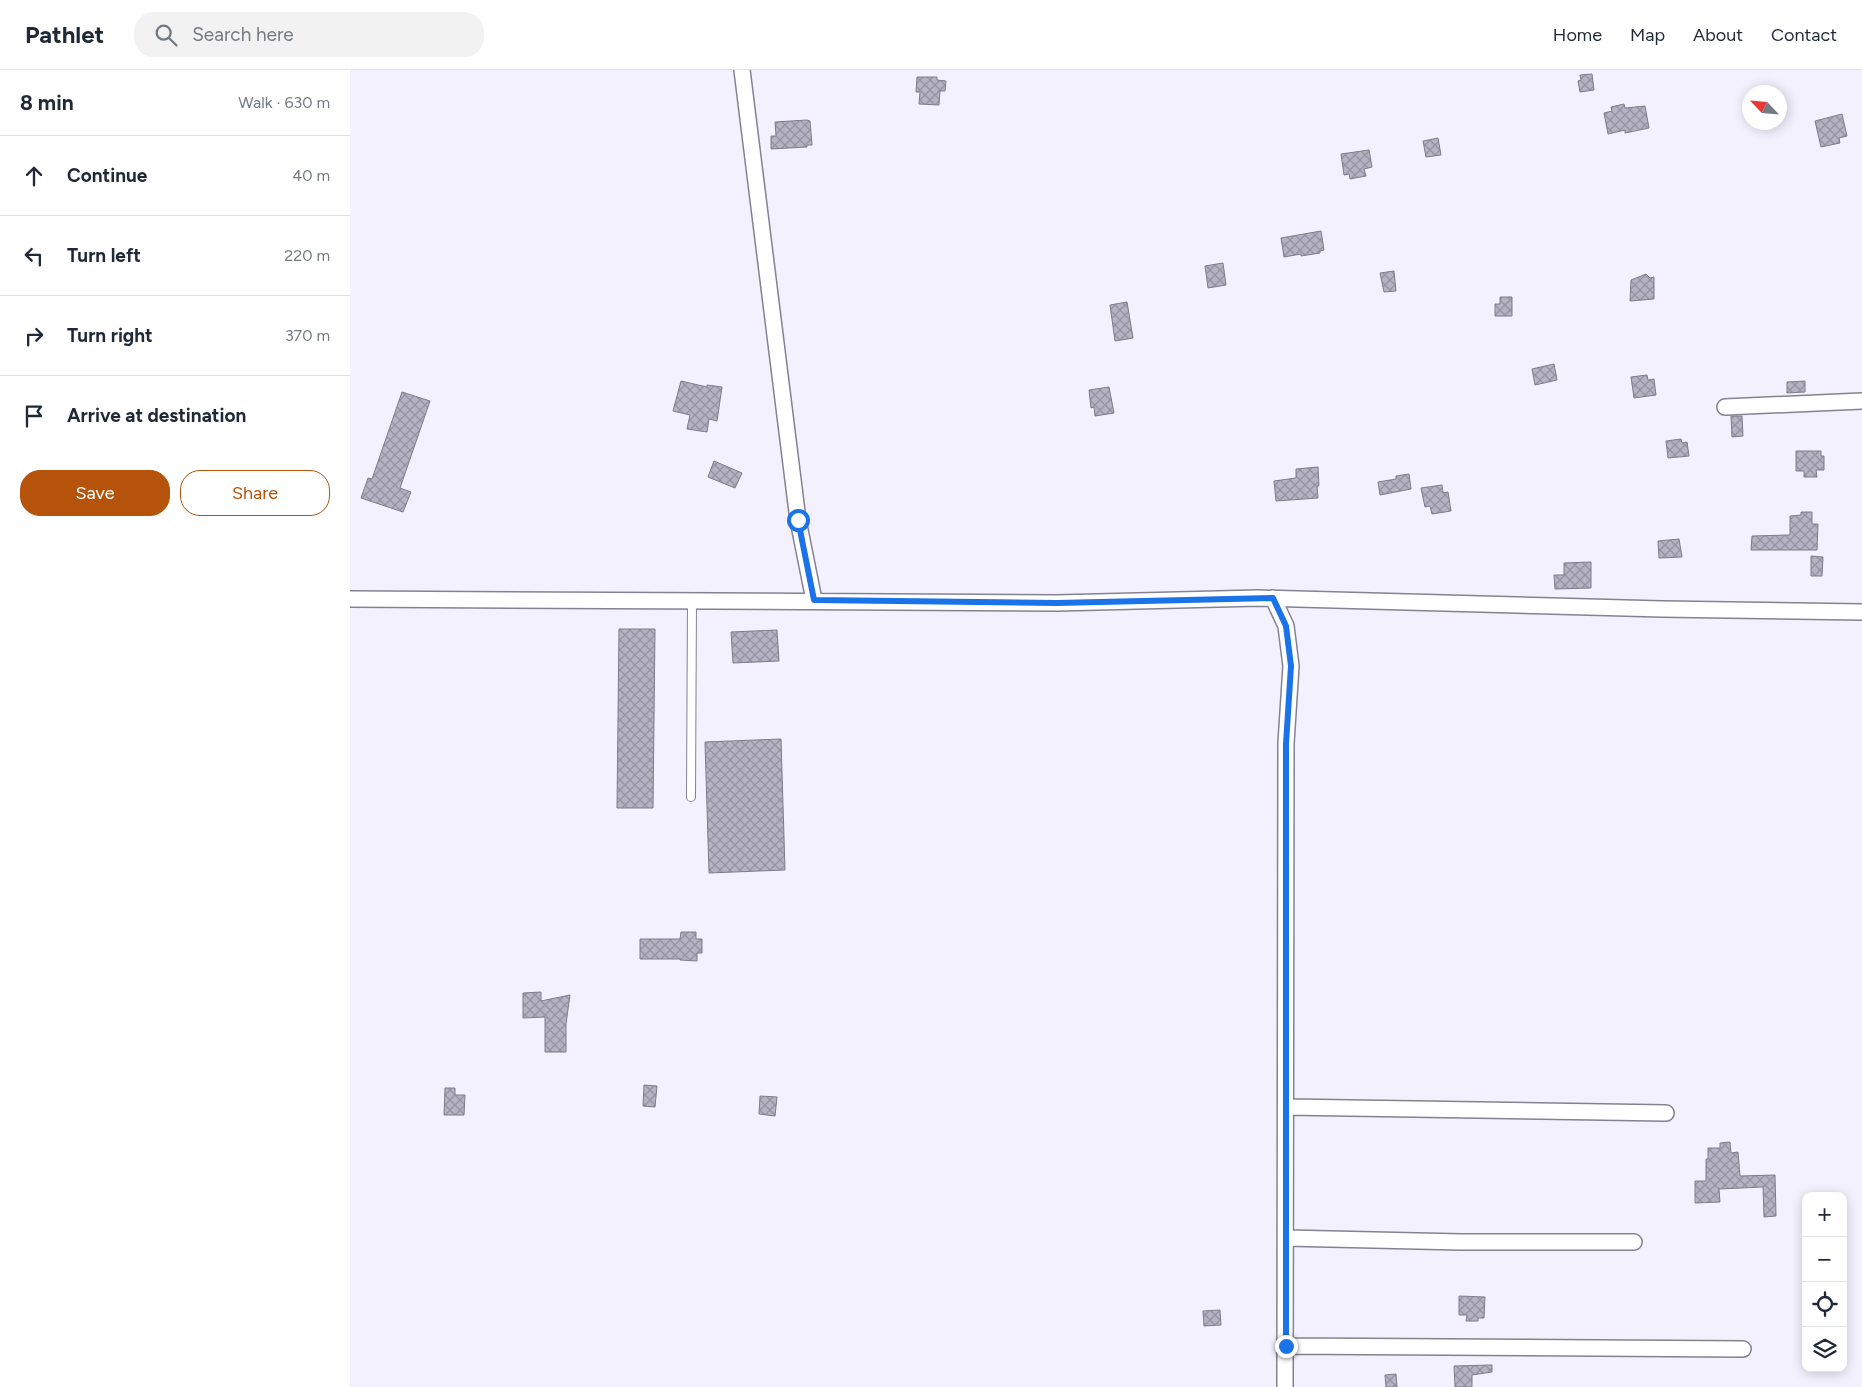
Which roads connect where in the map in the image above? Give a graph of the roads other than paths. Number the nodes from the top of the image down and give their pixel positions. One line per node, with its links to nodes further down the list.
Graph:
1 (742, 70): 7 (street)
2 (1862, 401): 3 (street)
3 (1725, 406)
4 (1273, 598): 7 (street); 8 (street); 10 (street)
5 (350, 599): 6 (street)
6 (692, 600): 7 (street); 9 (lane)
7 (814, 600)
8 (1862, 612)
9 (692, 797)
10 (1286, 1107): 11 (street); 12 (street)
11 (1666, 1113)
12 (1286, 1238): 13 (street); 14 (street)
13 (1634, 1242)
14 (1286, 1346): 15 (street); 16 (street)
15 (1743, 1350)
16 (1285, 1387)

